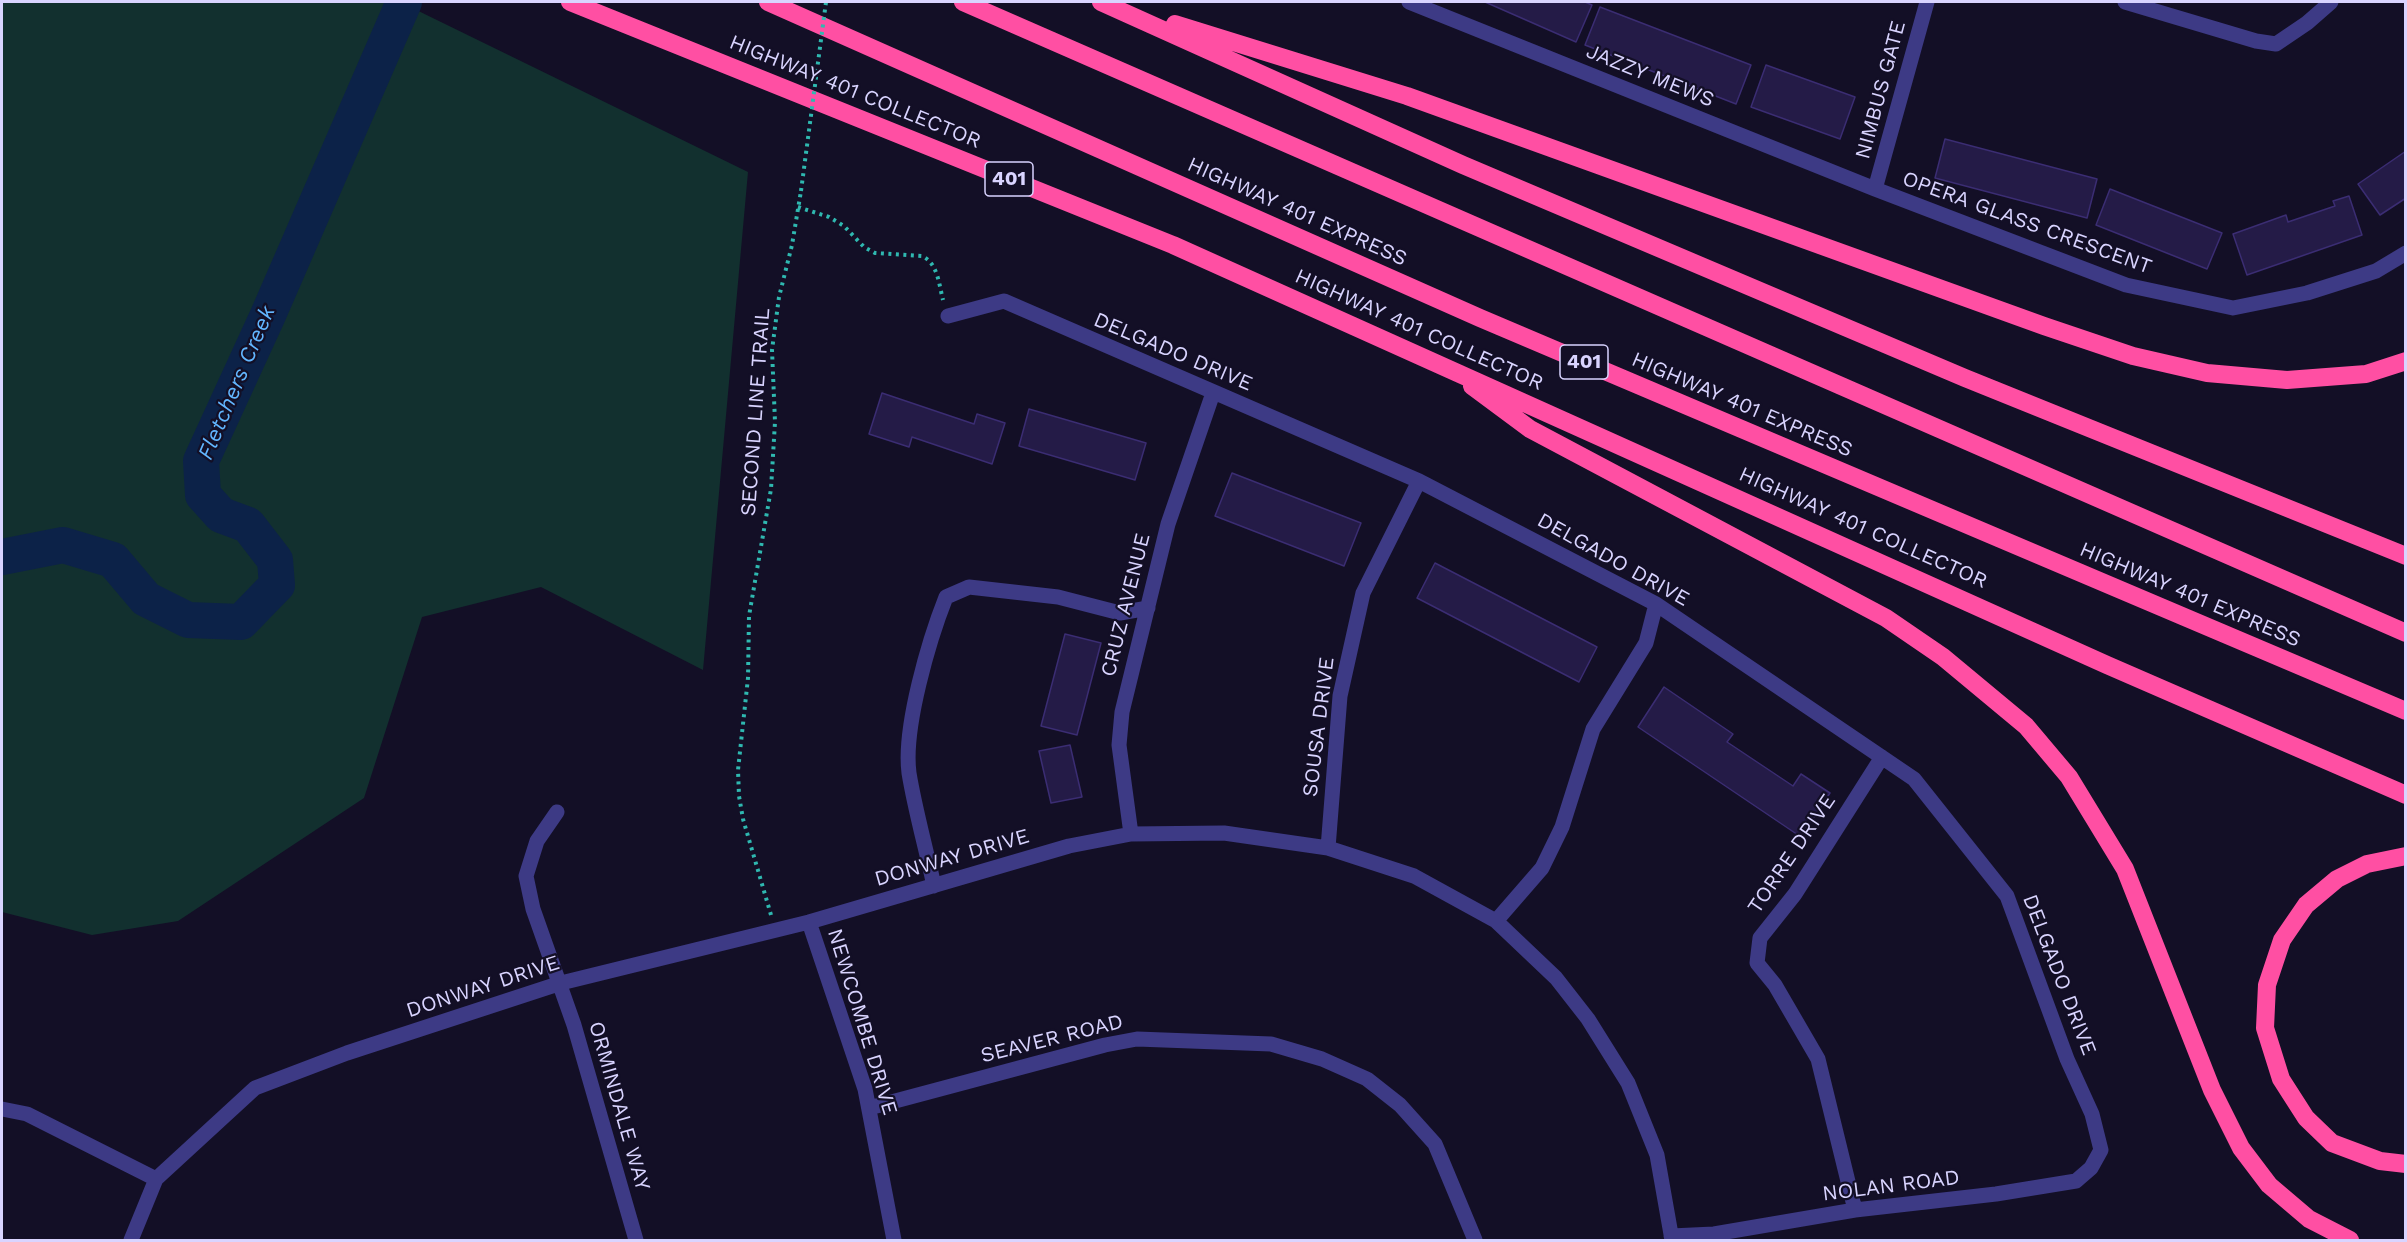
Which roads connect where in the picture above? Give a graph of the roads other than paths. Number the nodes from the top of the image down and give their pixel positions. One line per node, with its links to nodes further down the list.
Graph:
1 (570, 2): 13 (highway, HIGHWAY 401 COLLECTOR / 401)
2 (768, 2): 20 (highway, HIGHWAY 401 EXPRESS / 401)
3 (963, 2): 19 (highway)
4 (1101, 2): 12 (highway); 16 (highway)
5 (1409, 2): 9 (street, JAZZY MEWS)
6 (1927, 2): 9 (street, NIMBUS GATE)
7 (2125, 2): 8 (street)
8 (2331, 2)
9 (1875, 189): 10 (street, OPERA GLASS CRESCENT)
10 (2406, 253)
11 (948, 316): 14 (street, DELGADO DRIVE)
12 (2406, 361)
13 (1444, 365): 22 (highway, HIGHWAY 401 COLLECTOR / 401); 42 (highway)
14 (1213, 393): 15 (street, DELGADO DRIVE); 18 (street, CRUZ AVENUE)
15 (1419, 481): 17 (street, DELGADO DRIVE); 25 (street, SOUSA DRIVE)
16 (2406, 556)
17 (1656, 604): 21 (street, DELGADO DRIVE); 28 (street)
18 (1148, 608): 24 (street, CRUZ AVENUE); 27 (street)
19 (2406, 633)
20 (2406, 711)
21 (1882, 757): 33 (street, DELGADO DRIVE); 36 (street, TORRE DRIVE)
22 (2406, 795)
23 (557, 812): 30 (street, ORMINDALE WAY)
24 (1131, 834): 25 (street, DONWAY DRIVE); 27 (street, DONWAY DRIVE)
25 (1328, 848): 28 (street, DONWAY DRIVE)
26 (2406, 856): 34 (highway)
27 (934, 886): 29 (street, DONWAY DRIVE)
28 (1496, 921): 37 (street, DONWAY DRIVE)
29 (808, 922): 30 (street, DONWAY DRIVE); 32 (street, NEWCOMBE DRIVE)
30 (561, 983): 35 (street, DONWAY DRIVE); 39 (street, ORMINDALE WAY)
31 (2, 1108): 35 (street)
32 (869, 1108): 40 (street, NEWCOMBE DRIVE); 41 (street, SEAVER ROAD)
33 (2101, 1150): 36 (street, NOLAN ROAD)
34 (2406, 1164)
35 (156, 1179): 38 (street, DONWAY DRIVE)
36 (1855, 1210): 37 (street, NOLAN ROAD)
37 (1672, 1238)
38 (131, 1240)
39 (636, 1240)
40 (894, 1240)
41 (1475, 1240)
42 (2350, 1240)

